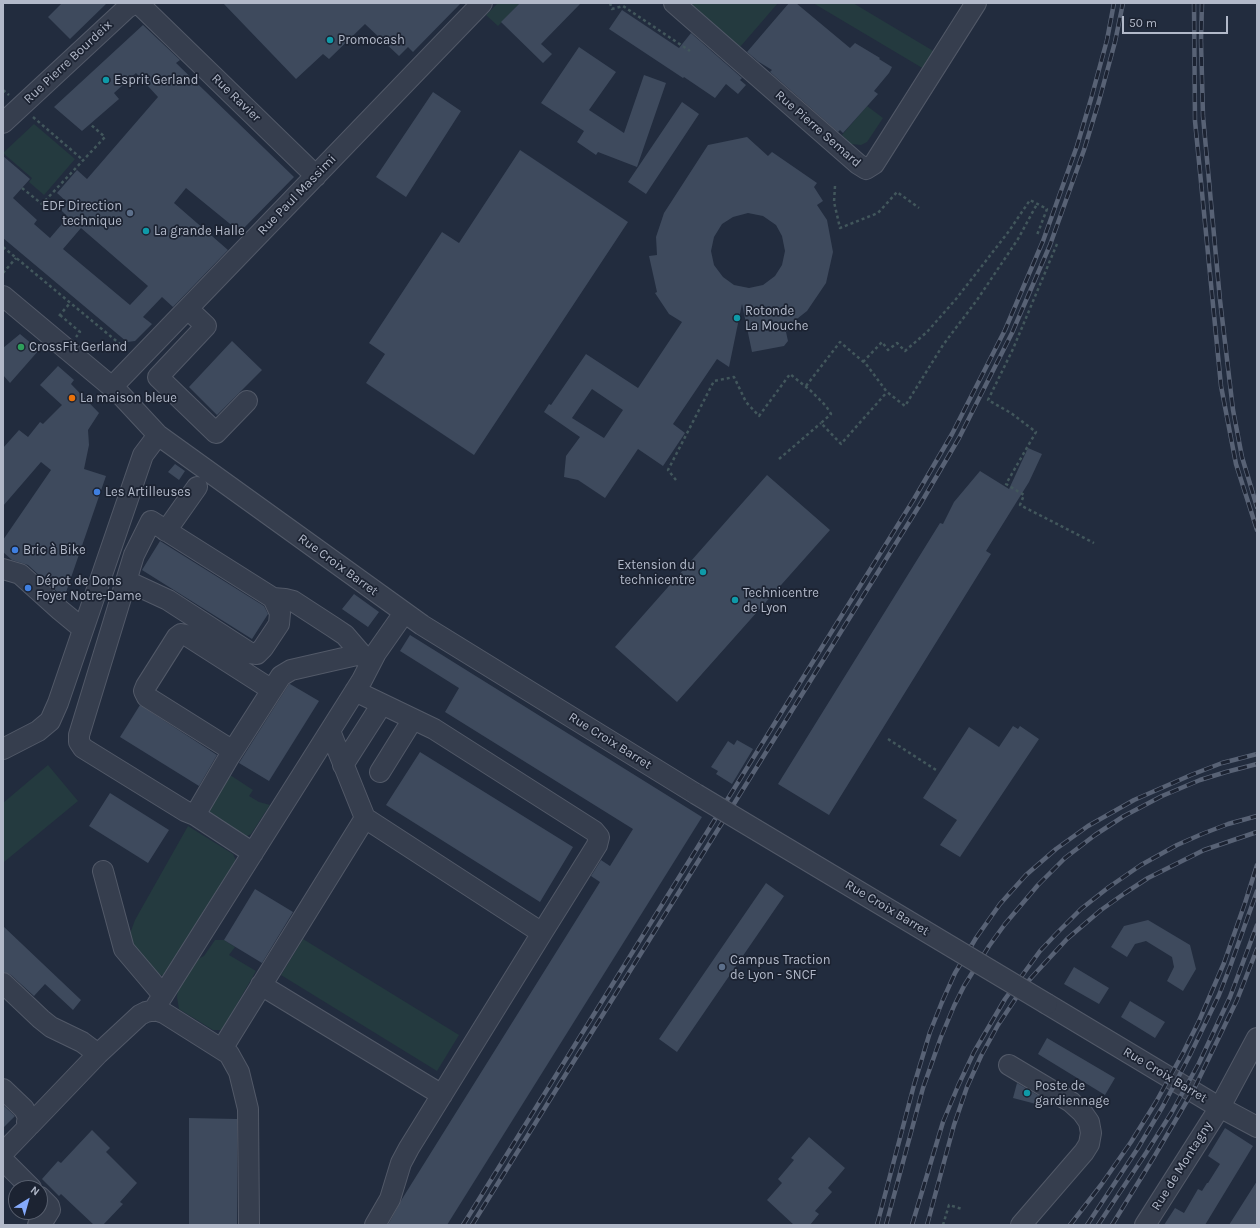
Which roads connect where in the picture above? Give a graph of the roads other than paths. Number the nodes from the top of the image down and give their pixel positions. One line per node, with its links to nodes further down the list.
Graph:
1 (137, 3): 5 (street, Rue Pierre Bourdeix); 6 (street, Rue Ravier)
2 (482, 3): 6 (street, Rue Paul Massimi)
3 (674, 3): 4 (street, Rue Pierre Semard)
4 (976, 3)
5 (3, 123)
6 (316, 176): 8 (street, Rue Paul Massimi)
7 (3, 296): 9 (street, Rue Croix Barret)
8 (188, 308): 9 (street, Rue Paul Massimi); 10 (street)
9 (112, 387): 11 (street, Rue Croix Barret)
10 (247, 401)
11 (158, 435): 17 (street, Rue Croix Barret); 18 (street)
12 (197, 487): 13 (street)
13 (166, 531): 15 (street); 16 (street)
14 (3, 569): 18 (street)
15 (127, 581): 16 (street); 29 (street)
16 (274, 598): 19 (street)
17 (404, 612): 19 (street); 43 (street, Rue Croix Barret, bridge)
18 (83, 629): 25 (street)
19 (366, 659): 20 (street); 21 (street)
20 (272, 690): 26 (street); 26 (street)
21 (355, 691): 22 (street); 24 (street)
22 (382, 704): 23 (street); 27 (street)
23 (413, 719): 28 (street); 33 (street)
24 (330, 731): 27 (street); 31 (street)
25 (3, 749)
26 (233, 751): 29 (street)
27 (343, 765): 30 (street)
28 (380, 772)
29 (194, 815): 31 (street)
30 (365, 818): 33 (street); 35 (street)
31 (253, 853): 36 (street)
32 (103, 871): 36 (street)
33 (542, 933): 42 (street)
34 (3, 984): 39 (street)
35 (261, 985): 38 (street); 42 (street)
36 (158, 1003): 38 (street); 39 (street)
37 (1257, 1038): 43 (street, Rue de Montagny)
38 (222, 1049): 49 (street)
39 (98, 1054): 44 (street)
40 (1009, 1065): 51 (street)
41 (3, 1089): 44 (street)
42 (442, 1095): 50 (street)
43 (1220, 1107): 45 (street, Rue Croix Barret); 52 (street, Rue de Montagny)
44 (28, 1125): 46 (street)
45 (1257, 1127)
46 (3, 1153)
47 (3, 1160): 48 (street)
48 (23, 1180)
49 (249, 1225)
50 (375, 1225)
51 (1021, 1225)
52 (1145, 1225)

